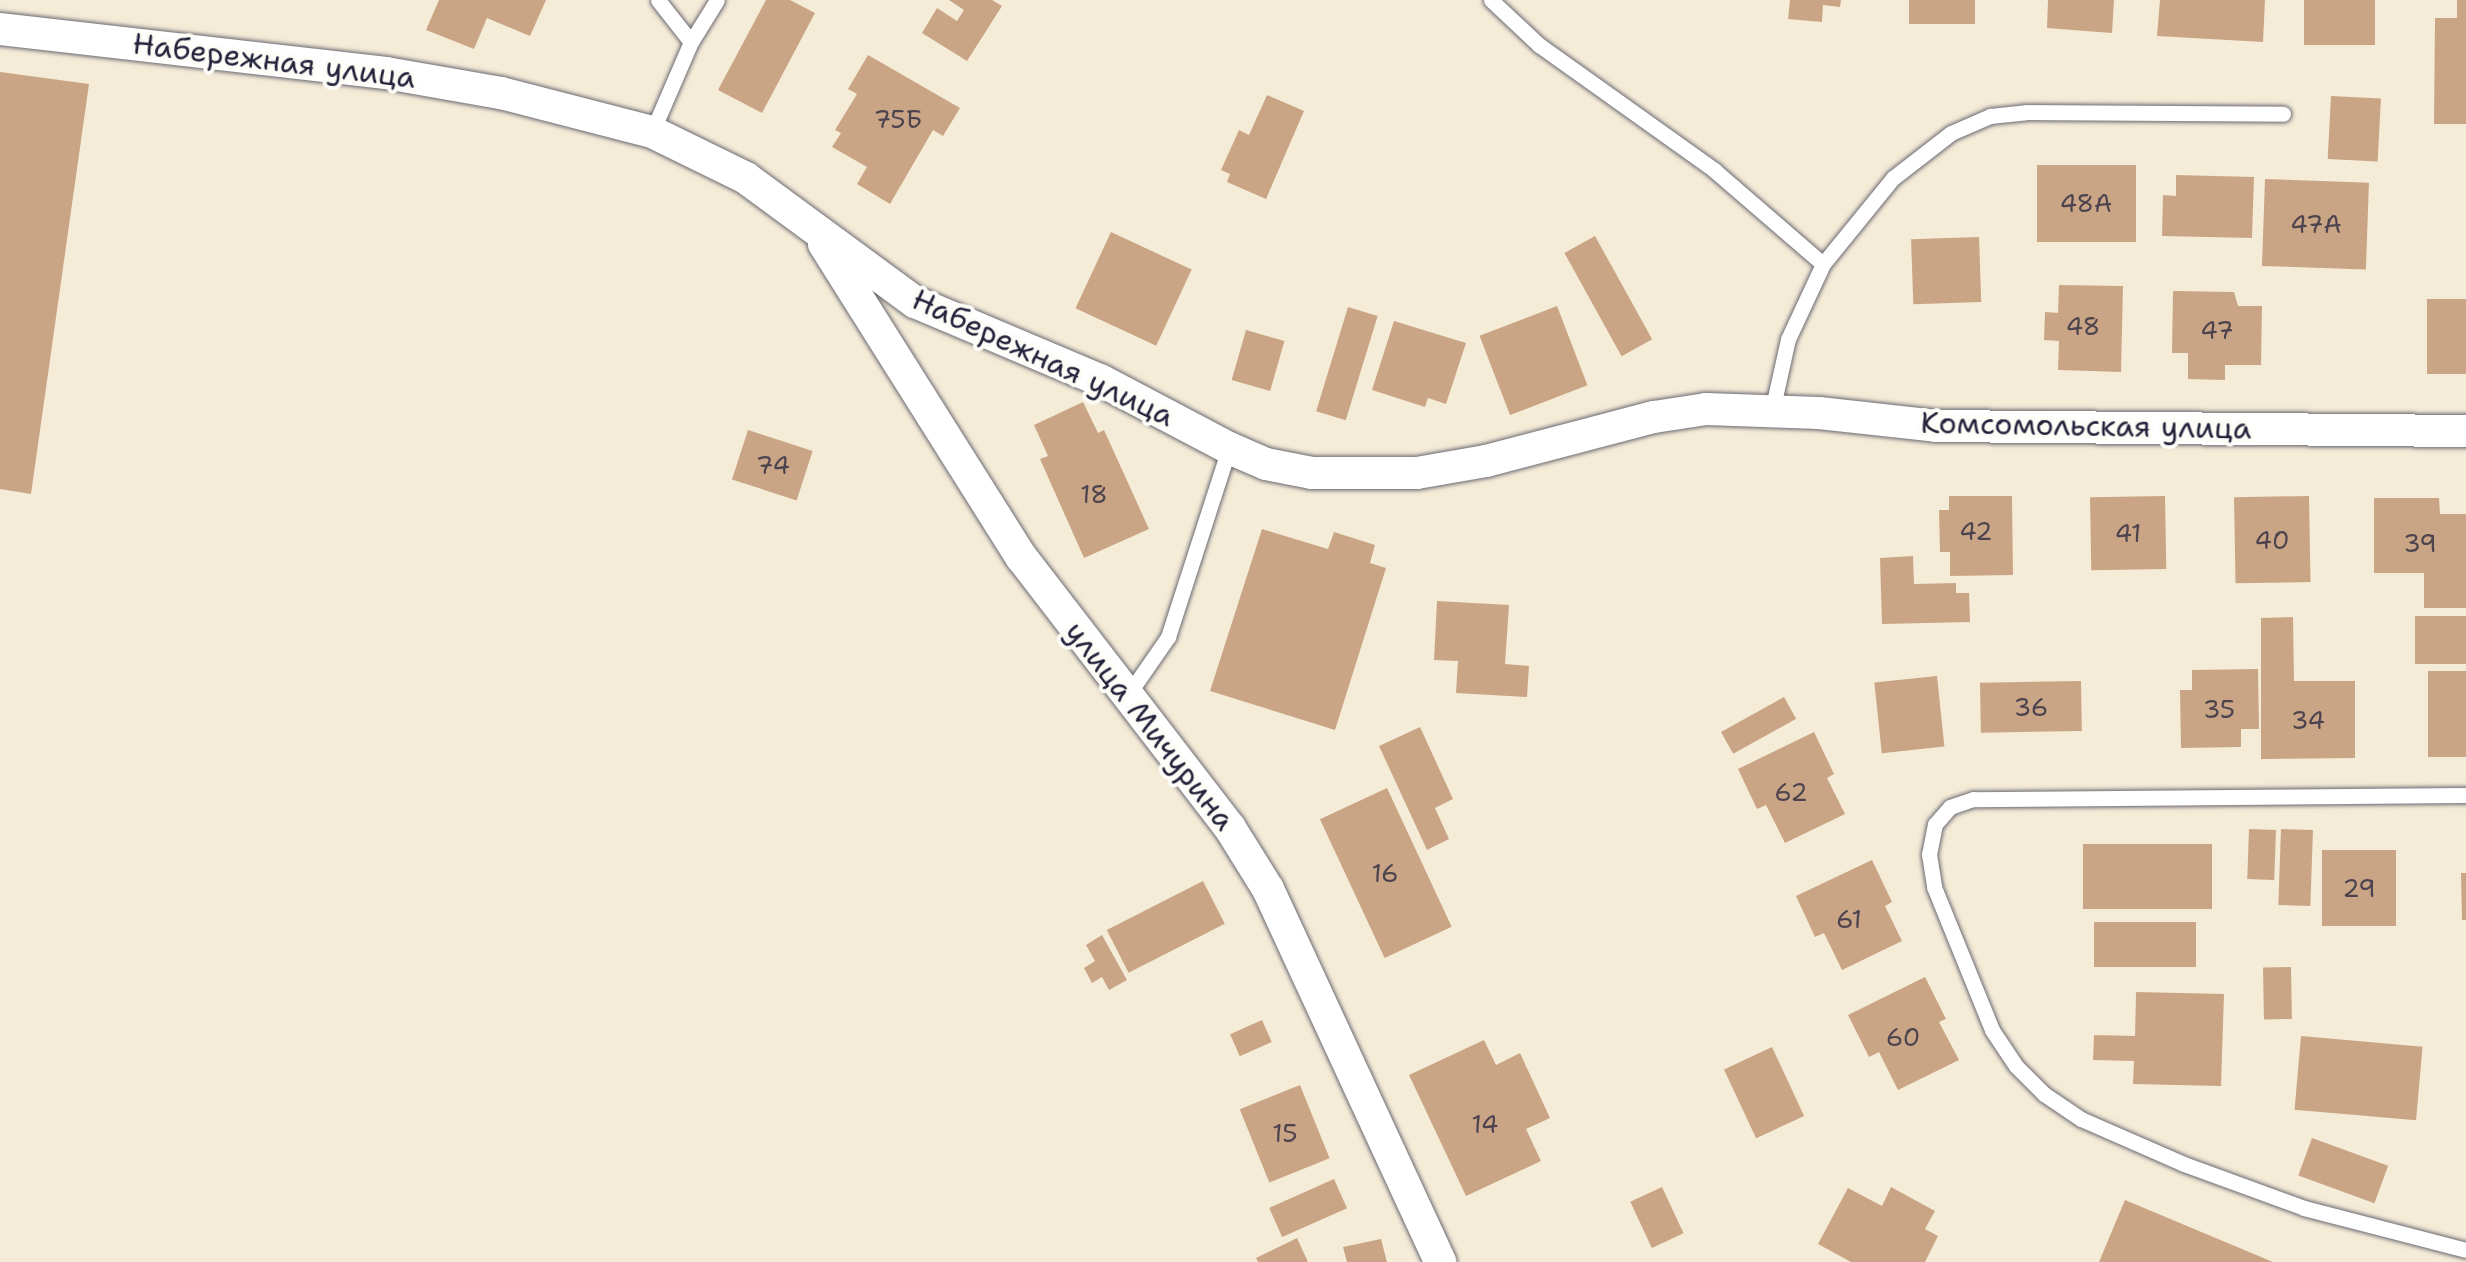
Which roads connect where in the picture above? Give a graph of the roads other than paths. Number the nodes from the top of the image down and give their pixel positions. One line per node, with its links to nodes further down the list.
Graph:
1 (658, 0): 5 (lane)
2 (717, 0): 5 (lane)
3 (1491, 0): 9 (lane)
4 (0, 28): 7 (street, Набережная улица)
5 (692, 42): 7 (lane)
6 (2283, 114): 9 (lane)
7 (652, 132): 8 (street, Набережная улица)
8 (808, 220): 13 (street, Набережная улица); 14 (street, улица Мичурина)
9 (1824, 264): 11 (lane)
10 (1706, 409): 11 (street, Комсомольская улица); 13 (street, Набережная улица)
11 (1772, 410): 12 (street, Комсомольская улица)
12 (2466, 431)
13 (1230, 448): 14 (lane)
14 (1128, 696): 17 (street, улица Мичурина)
15 (2466, 795): 16 (lane)
16 (2466, 1250)
17 (1440, 1262)

